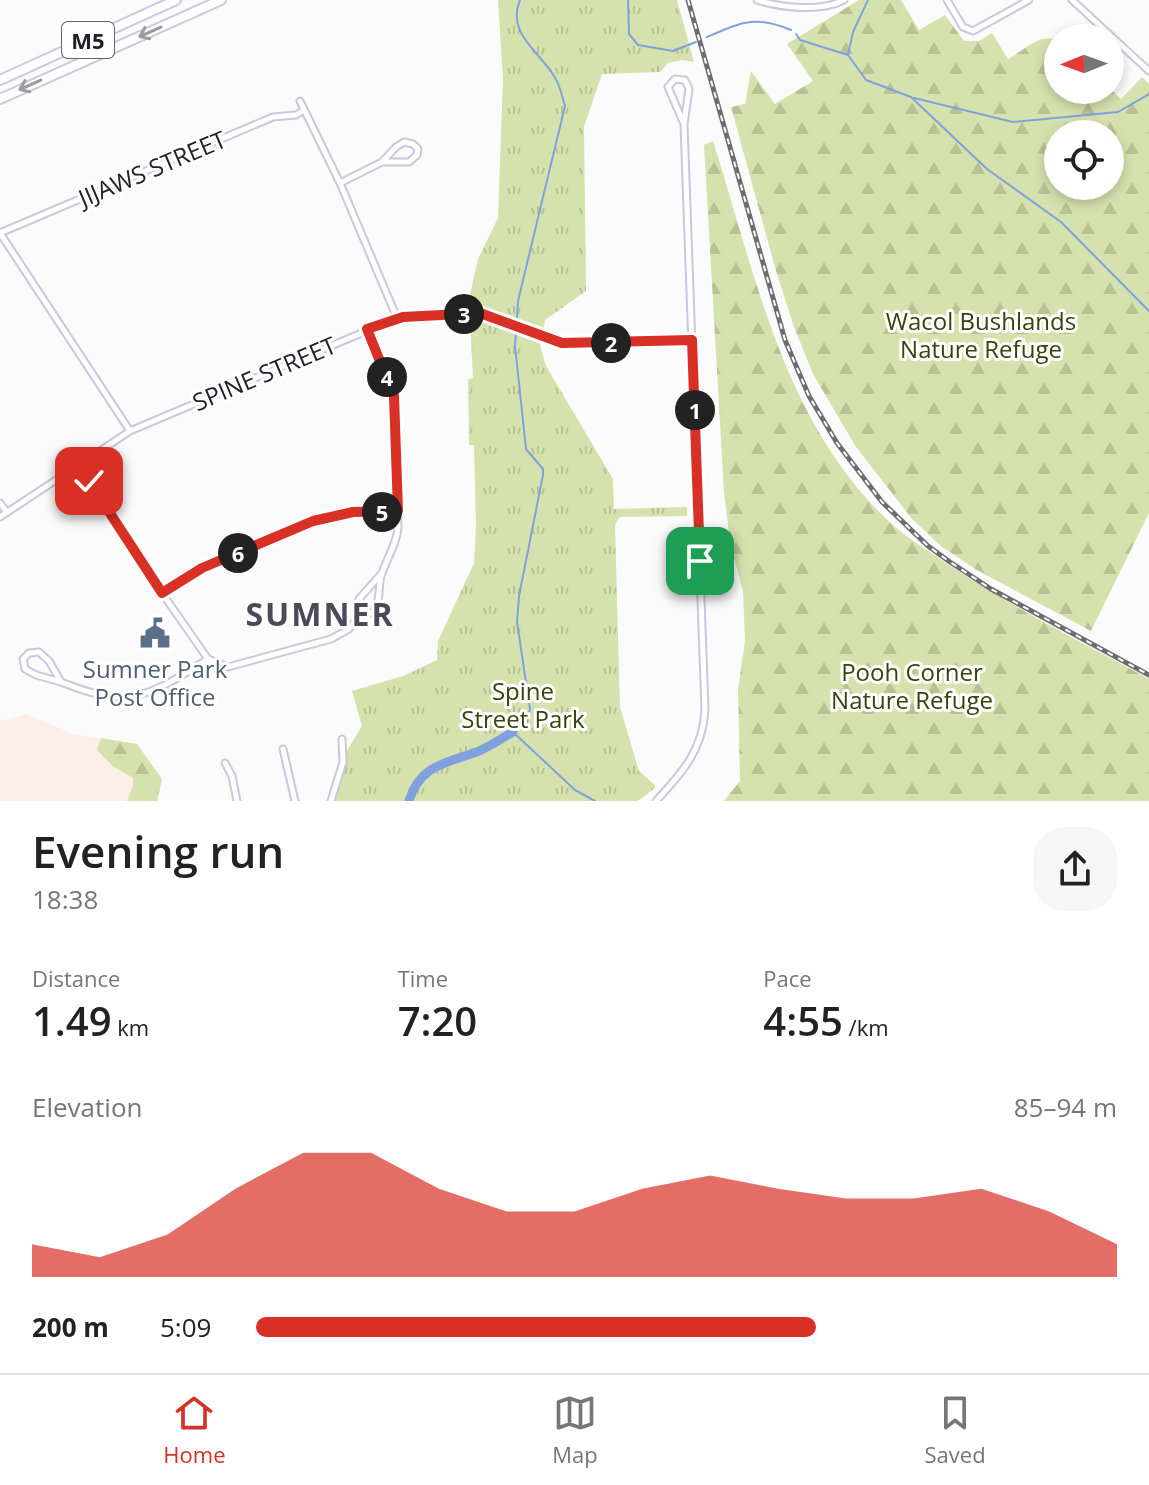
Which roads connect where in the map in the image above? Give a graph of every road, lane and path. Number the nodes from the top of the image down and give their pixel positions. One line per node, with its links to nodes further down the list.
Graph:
1 (176, 0): 9 (highway, M5)
2 (221, 0): 10 (highway, M5, one-way to 10)
3 (757, 0): 4 (street)
4 (844, 0)
5 (947, 0): 6 (street)
6 (1029, 0)
7 (1072, 0): 8 (street)
8 (1149, 71)
9 (0, 80)
10 (0, 99)
11 (300, 101): 12 (street)
12 (304, 110): 15 (street); 16 (street, JIJAWS STREET)
13 (684, 124): 13 (street); 19 (street)
14 (382, 162): 14 (street); 15 (street)
15 (340, 183): 17 (street)
16 (0, 233): 20 (street)
17 (397, 318): 18 (street, SPINE STREET); 19 (street, SPINE STREET)
18 (367, 329): 20 (street, SPINE STREET); 23 (street)
19 (692, 340): 37 (street)
20 (130, 431): 21 (street, SPINE STREET)
21 (78, 465): 24 (street, SPINE STREET); 27 (street)
22 (0, 503): 24 (street)
23 (398, 511): 26 (street); 27 (street)
24 (7, 512): 25 (street, SPINE STREET)
25 (0, 517)
26 (382, 573): 28 (street); 28 (street)
27 (162, 593): 29 (street)
28 (362, 613): 29 (street)
29 (208, 659): 30 (street)
30 (61, 682): 30 (street)
31 (342, 739): 36 (street)
32 (283, 749): 35 (street)
33 (225, 763): 34 (street)
34 (237, 801)
35 (295, 801)
36 (331, 801)
37 (656, 801)

